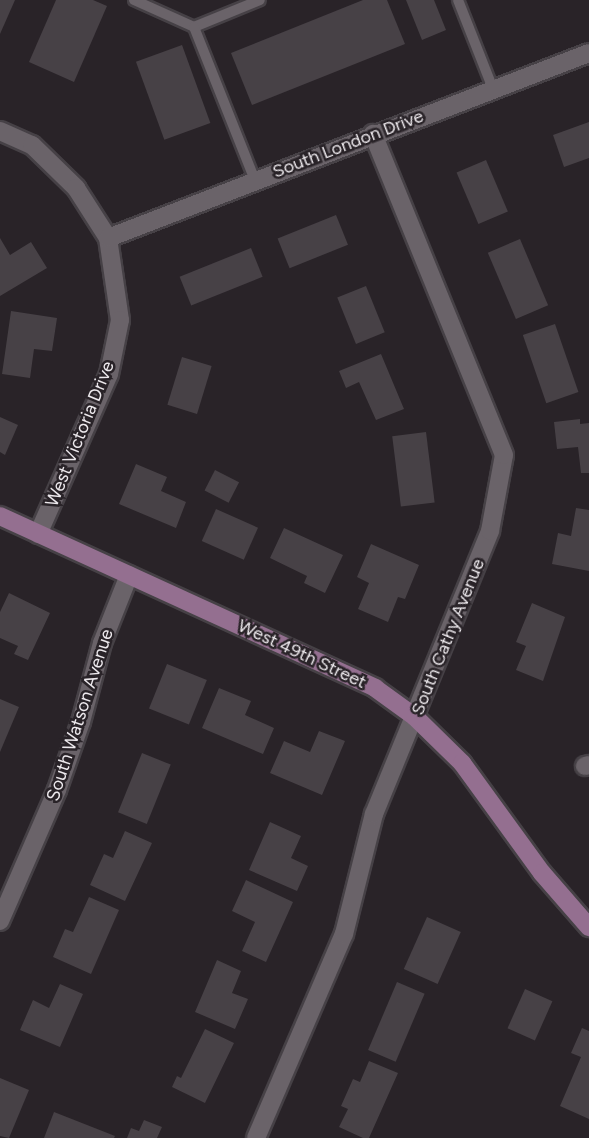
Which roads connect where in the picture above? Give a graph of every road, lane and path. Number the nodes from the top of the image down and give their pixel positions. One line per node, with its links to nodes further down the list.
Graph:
1 (134, 0): 4 (lane)
2 (260, 0): 4 (lane)
3 (458, 0): 6 (lane)
4 (194, 27): 9 (lane)
5 (589, 53): 6 (street, South London Drive)
6 (493, 89): 8 (street, South London Drive)
7 (0, 131): 10 (street, West Victoria Drive)
8 (373, 134): 9 (street, South London Drive); 14 (street, South Cathy Avenue)
9 (255, 180): 10 (street, South London Drive)
10 (108, 238): 12 (street, West Victoria Drive)
11 (0, 516): 12 (street, West 49th Street)
12 (38, 534): 13 (street, West 49th Street)
13 (129, 575): 14 (street, West 49th Street); 15 (street, South Watson Avenue)
14 (415, 717): 16 (street, West 49th Street); 17 (street, South Cathy Avenue)
15 (0, 921)
16 (589, 927)
17 (256, 1138)

